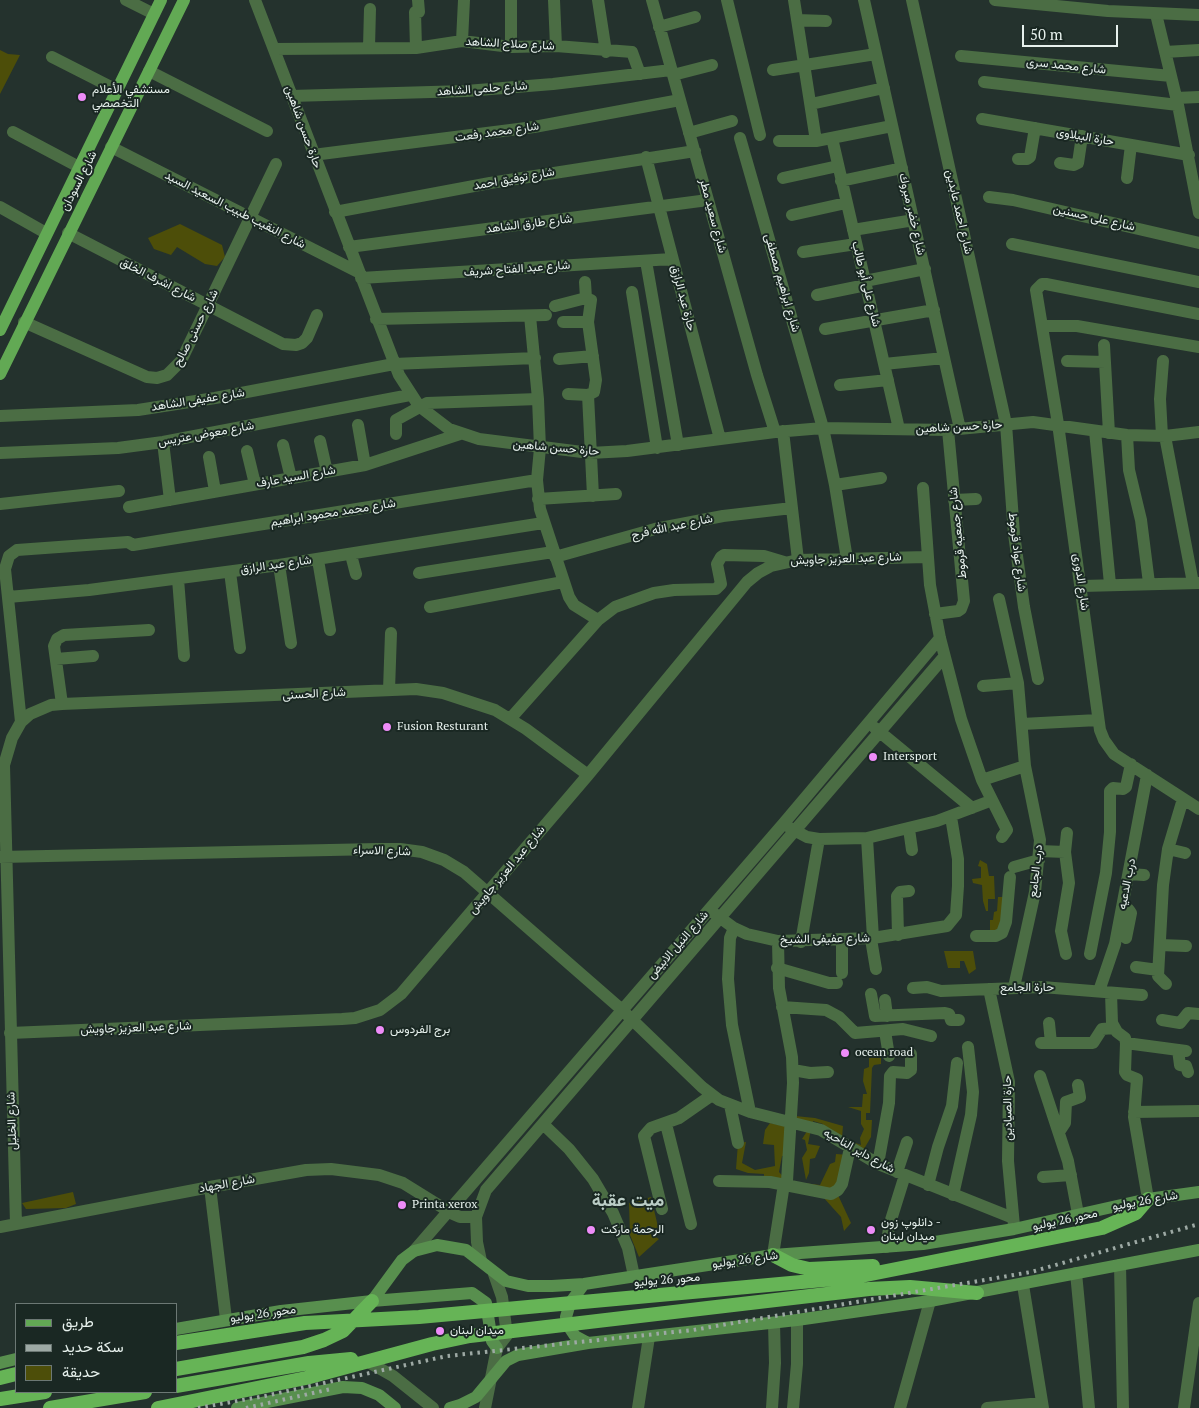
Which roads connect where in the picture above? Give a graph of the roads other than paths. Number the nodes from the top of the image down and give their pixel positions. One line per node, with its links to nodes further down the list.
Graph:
1 (126, 0): 18 (street)
2 (161, 0): 18 (main road, شارع السودان)
3 (184, 0): 40 (main road, شارع السودان)
4 (255, 0): 26 (street, حارة حسن شاهين)
5 (418, 0): 30 (street)
6 (464, 0): 25 (street)
7 (511, 0): 29 (street)
8 (554, 0): 27 (street)
9 (598, 0): 32 (street)
10 (652, 0): 24 (street, شارع سعيد مطر)
11 (727, 0): 59 (street)
12 (794, 0): 22 (street)
13 (864, 0): 34 (street, شارع خضر مبروك)
14 (912, 0): 141 (street, شارع احمد عابدين)
15 (995, 0): 16 (street)
16 (1040, 2): 19 (street)
17 (370, 9): 28 (street)
18 (154, 14): 46 (main road, شارع السودان)
19 (1156, 14): 20 (street); 33 (street)
20 (1199, 16)
21 (695, 17): 24 (street)
22 (797, 20): 23 (street); 37 (street)
23 (826, 21)
24 (659, 27): 41 (street, شارع سعيد مطر)
25 (462, 41): 29 (street, شارع صلاح الشاهد); 30 (street, شارع صلاح الشاهد)
26 (272, 44): 28 (street, شارع صلاح الشاهد); 47 (street, حارة حسن شاهين)
27 (556, 46): 29 (street, شارع صلاح الشاهد); 32 (street, شارع صلاح الشاهد)
28 (369, 47): 30 (street, شارع صلاح الشاهد)
29 (511, 47)
30 (416, 48)
31 (1199, 50): 33 (street)
32 (606, 52): 42 (street, شارع صلاح الشاهد)
33 (1165, 52): 43 (street)
34 (876, 54): 37 (street); 45 (street, شارع خضر مبروك)
35 (961, 56): 43 (street, شارع محمد سرى)
36 (52, 57): 46 (street)
37 (804, 64): 39 (street); 51 (street)
38 (712, 65): 41 (street, شارع حلمى الشاهد)
39 (773, 70)
40 (149, 71): 56 (street); 66 (main road, شارع السودان)
41 (672, 72): 42 (street, شارع حلمى الشاهد); 49 (street, شارع سعيد مطر)
42 (640, 74): 47 (street, شارع حلمى الشاهد)
43 (1172, 76): 50 (street)
44 (984, 82): 50 (street)
45 (884, 88): 51 (street); 54 (street, شارع خضر مبروك)
46 (117, 90): 75 (main road, شارع السودان)
47 (291, 96): 69 (street, حارة حسن شاهين)
48 (1199, 97): 50 (street)
49 (680, 100): 58 (street, شارع سعيد مطر); 69 (street, شارع محمد رفعت)
50 (1177, 102): 68 (street)
51 (811, 104): 64 (street)
52 (982, 119): 55 (street, حارة الببلاوى)
53 (732, 121): 58 (street)
54 (892, 126): 62 (street); 76 (street, شارع خضر مبروك)
55 (1035, 128): 60 (street, حارة الببلاوى); 71 (street)
56 (267, 131)
57 (13, 132): 75 (street)
58 (690, 133): 67 (street, شارع سعيد مطر)
59 (760, 135)
60 (1082, 136): 65 (street, حارة الببلاوى); 72 (street)
61 (740, 138): 144 (street, شارع ابراهيم مصطفى)
62 (832, 138): 64 (street); 74 (street, شارع على أبو طالب)
63 (779, 141): 64 (street)
64 (816, 141)
65 (1131, 145): 68 (street, حارة الببلاوى); 78 (street)
66 (111, 147): 88 (street, شارع النقيب طبيب السعيد السيد); 92 (main road, شارع السودان)
67 (695, 151): 70 (street, شارع توفيق احمد); 81 (street, شارع سعيد مطر)
68 (1192, 151): 83 (street)
69 (313, 155): 86 (street, حارة حسن شاهين)
70 (646, 158): 85 (street, حارة عبد الرازق); 86 (street, شارع توفيق احمد)
71 (1018, 158)
72 (1060, 163)
73 (276, 164): 88 (street, شارع حسنى صالح)
74 (838, 166): 77 (street); 79 (street, شارع على أبو طالب)
75 (79, 167): 91 (main road, شارع السودان)
76 (902, 168): 79 (street); 89 (street, شارع خضر مبروك)
77 (783, 178)
78 (1127, 178)
79 (841, 181): 82 (street, شارع على أبو طالب)
80 (990, 198): 93 (street, شارع على حسنين)
81 (708, 200): 85 (street, شارع طارق الشاهد); 147 (street, شارع سعيد مطر)
82 (846, 203): 87 (street); 90 (street, شارع على أبو طالب)
83 (1198, 206)
84 (0, 207): 91 (street)
85 (659, 207): 96 (street, شارع طارق الشاهد); 98 (street, حارة عبد الرازق)
86 (335, 212): 96 (street, حارة حسن شاهين)
87 (792, 214)
88 (250, 217): 101 (street, شارع النقيب طبيب السعيد السيد); 108 (street, شارع حسنى صالح)
89 (914, 220): 90 (street); 100 (street, شارع خضر مبروك)
90 (852, 230): 94 (street, شارع على أبو طالب)
91 (46, 233): 115 (main road, شارع السودان)
92 (68, 233): 108 (street, شارع اشرف الخلق); 116 (main road, شارع السودان)
93 (1199, 243)
94 (856, 244): 97 (street); 104 (street, شارع على أبو طالب)
95 (1012, 244): 103 (street)
96 (349, 247): 101 (street, حارة حسن شاهين)
97 (803, 252)
98 (672, 259): 99 (street, شارع عبد الفتاح شريف); 155 (street, حارة عبد الرازق)
99 (646, 261): 101 (street, شارع عبد الفتاح شريف); 159 (street)
100 (925, 270): 104 (street); 109 (street, شارع خضر مبروك)
101 (360, 275): 114 (street, حارة حسن شاهين)
102 (585, 282): 107 (street)
103 (1199, 282)
104 (865, 283): 106 (street); 113 (street, شارع على أبو طالب)
105 (632, 292): 161 (street)
106 (817, 295)
107 (586, 298): 112 (street); 118 (street)
108 (208, 306): 111 (street, شارع اشرف الخلق); 116 (street, شارع حسنى صالح)
109 (934, 310): 113 (street); 125 (street, شارع خضر مبروك)
110 (1199, 314): 119 (street, شارع الدورى)
111 (317, 315)
112 (530, 316): 114 (street); 124 (street)
113 (874, 318): 120 (street); 131 (street, شارع على أبو طالب)
114 (376, 319): 130 (street, حارة حسن شاهين)
115 (2, 322)
116 (24, 322): 132 (main road, شارع السودان)
117 (563, 322): 118 (street)
118 (588, 322): 123 (street)
119 (1042, 326): 122 (street); 142 (street, شارع الدورى)
120 (825, 329)
121 (1104, 345): 129 (street)
122 (1199, 347)
123 (593, 356): 126 (street); 137 (street)
124 (534, 358): 130 (street, شارع عفيفى الشاهد); 138 (street)
125 (944, 358): 131 (street); 145 (street, شارع خضر مبروك)
126 (559, 359)
127 (1067, 361): 129 (street)
128 (1163, 361): 154 (street)
129 (1105, 362): 150 (street)
130 (394, 364): 136 (street, حارة حسن شاهين); 140 (street, شارع عفيفى الشاهد)
131 (884, 364): 133 (street, شارع على أبو طالب)
132 (0, 374)
133 (888, 380): 134 (street); 146 (street, شارع على أبو طالب)
134 (840, 385)
135 (568, 394): 137 (street)
136 (410, 395): 139 (street, حارة حسن شاهين); 157 (street, شارع معوض عتريس)
137 (588, 395): 164 (street)
138 (538, 399): 139 (street); 160 (street)
139 (419, 406): 151 (street); 152 (street, حارة حسن شاهين)
140 (0, 416)
141 (1006, 424): 142 (street, حارة حسن شاهين); 145 (street, حارة حسن شاهين); 218 (street, شارع عواد قرموط)
142 (1058, 424): 148 (street, حارة حسن شاهين); 202 (street, شارع الدورى)
143 (358, 425): 166 (street)
144 (823, 428): 146 (street, حارة حسن شاهين); 147 (street, حارة حسن شاهين); 172 (street, شارع ابراهيم مصطفى)
145 (954, 429): 146 (street, حارة حسن شاهين); 181 (street, شارع جمعيه قرموط)
146 (899, 430)
147 (779, 431): 155 (street, حارة حسن شاهين); 184 (street, شارع سعيد مطر)
148 (1094, 431): 150 (street, حارة حسن شاهين); 201 (street)
149 (1199, 432): 154 (street, حارة حسن شاهين)
150 (1109, 433): 153 (street, حارة حسن شاهين)
151 (396, 434)
152 (460, 434): 160 (street, حارة حسن شاهين); 166 (street, شارع السيد عارف)
153 (1127, 435): 154 (street, حارة حسن شاهين); 199 (street)
154 (1163, 436): 200 (street)
155 (720, 439): 159 (street, حارة حسن شاهين)
156 (320, 441): 167 (street)
157 (163, 442): 163 (street, شارع معوض عتريس); 180 (street)
158 (284, 445): 168 (street)
159 (678, 446): 161 (street, حارة حسن شاهين)
160 (540, 448): 164 (street, حارة حسن شاهين); 170 (street)
161 (657, 448): 164 (street, حارة حسن شاهين)
162 (247, 451): 171 (street)
163 (0, 453)
164 (590, 453): 177 (street)
165 (209, 457): 175 (street)
166 (365, 465): 167 (street, شارع السيد عارف)
167 (327, 472): 168 (street, شارع السيد عارف)
168 (291, 478): 171 (street, شارع السيد عارف)
169 (881, 478): 172 (street)
170 (537, 480): 178 (street); 203 (street, شارع محمد محمود ابراهيم)
171 (255, 484): 175 (street, شارع السيد عارف)
172 (836, 485): 189 (street, شارع ابراهيم مصطفى)
173 (923, 488): 188 (street)
174 (119, 492): 182 (street)
175 (215, 492): 180 (street, شارع السيد عارف)
176 (616, 494): 177 (street)
177 (592, 496): 178 (street)
178 (538, 499): 185 (street)
179 (976, 499): 181 (street)
180 (170, 500): 183 (street, شارع السيد عارف)
181 (954, 500): 206 (street, شارع جمعيه قرموط)
182 (0, 504)
183 (130, 507)
184 (792, 508): 187 (street, شارع عبد الله فرج); 191 (street, شارع سعيد مطر)
185 (543, 523): 186 (street, شارع عبد الرازق); 187 (street)
186 (351, 554): 190 (street, شارع عبد الرازق); 196 (street)
187 (554, 555): 195 (street, شارع عبد الله فرج); 198 (street)
188 (927, 557): 189 (street, شارع عبد العزيز جاويش); 206 (street)
189 (847, 559): 191 (street, شارع عبد العزيز جاويش)
190 (318, 560): 193 (street, شارع عبد الرازق); 209 (street)
191 (798, 560): 192 (street, شارع عبد العزيز جاويش)
192 (784, 562): 207 (street); 231 (street, شارع عبد العزيز جاويش)
193 (279, 565): 194 (street, شارع عبد الرازق); 212 (street)
194 (230, 572): 197 (street, شارع عبد الرازق); 213 (street)
195 (420, 573)
196 (356, 574)
197 (178, 579): 203 (street, شارع عبد الرازق); 215 (street)
198 (563, 582): 205 (street); 207 (street)
199 (1149, 583): 200 (street); 201 (street)
200 (1196, 583)
201 (1110, 584): 202 (street)
202 (1082, 586): 224 (street, شارع الدورى)
203 (8, 597): 225 (street, شارع محمد محمود ابراهيم)
204 (999, 599): 219 (street, درب الجامع)
205 (430, 607)
206 (935, 614): 211 (street)
207 (598, 620): 223 (street)
208 (149, 630): 217 (street)
209 (330, 630)
210 (391, 633): 221 (street)
211 (940, 638): 216 (street); 226 (street, شارع النيل الابيض)
212 (291, 643)
213 (240, 648)
214 (93, 656): 217 (street)
215 (184, 656)
216 (944, 657): 228 (street, شارع النيل الابيض); 233 (street)
217 (56, 659): 222 (street)
218 (1038, 679)
219 (1018, 683): 220 (street); 227 (street, درب الجامع)
220 (983, 686)
221 (389, 690): 222 (street, شارع الحسنى); 223 (street, شارع الحسنى)
222 (62, 704): 225 (street, شارع الحسنى)
223 (510, 719): 231 (street, شارع الحسنى)
224 (1098, 720): 227 (street); 229 (street, شارع الدورى)
225 (21, 722): 251 (street, شارع الخليل)
226 (868, 723): 228 (street); 239 (street, شارع النيل الابيض)
227 (1022, 724): 230 (street, درب الجامع)
228 (881, 733): 236 (street); 241 (street, شارع النيل الابيض)
229 (1130, 764): 232 (street); 272 (street)
230 (1025, 766): 233 (street); 250 (street, درب الجامع)
231 (588, 775): 255 (street, شارع عبد العزيز جاويش)
232 (1147, 775): 234 (street); 252 (street, درب الدعيه)
233 (982, 780): 235 (street)
234 (1183, 799): 237 (street); 246 (street)
235 (990, 801): 236 (street); 243 (street)
236 (972, 808): 238 (street)
237 (1199, 809)
238 (951, 817): 240 (street); 262 (street, شارع عفيفى الشيخ)
239 (784, 823): 241 (street); 257 (street, شارع النيل الابيض)
240 (909, 829): 244 (street); 247 (street)
241 (796, 832): 245 (street); 258 (street, شارع النيل الابيض)
242 (1067, 833): 248 (street)
243 (1002, 837)
244 (867, 838): 245 (street); 265 (street)
245 (819, 839): 268 (street)
246 (1168, 849): 249 (street); 269 (street)
247 (912, 850)
248 (1065, 852): 250 (street); 271 (street)
249 (1185, 853)
250 (1040, 855): 259 (street); 260 (street, درب الجامع)
251 (2, 857): 255 (street, شارع الاسراء); 299 (street, شارع الخليل)
252 (1129, 874): 253 (street); 256 (street, درب الدعيه)
253 (1144, 875)
254 (909, 891): 262 (street)
255 (488, 892): 287 (street, شارع الاسراء); 299 (street, شارع عبد العزيز جاويش)
256 (1122, 909): 264 (street); 282 (street, درب الدعيه)
257 (709, 910): 258 (street, شارع عفيفى الشيخ); 287 (street, شارع النيل الابيض)
258 (720, 918): 261 (street, شارع عفيفى الشيخ); 292 (street, شارع النيل الابيض)
259 (1006, 922): 260 (street); 263 (street)
260 (1028, 926): 278 (street, درب الجامع)
261 (734, 928): 267 (street, شارع عفيفى الشيخ); 314 (street)
262 (898, 935): 265 (street, شارع عفيفى الشيخ)
263 (976, 936)
264 (1126, 938)
265 (872, 939): 266 (street, شارع عفيفى الشيخ); 275 (street)
266 (842, 940): 268 (street, شارع عفيفى الشيخ); 274 (street)
267 (778, 941): 268 (street, شارع عفيفى الشيخ); 274 (street)
268 (801, 942)
269 (1160, 945): 270 (street); 276 (street)
270 (1186, 946)
271 (1066, 954)
272 (1090, 954)
273 (1136, 966): 276 (street)
274 (778, 968): 286 (street)
275 (876, 969)
276 (1158, 970): 277 (street)
277 (1166, 984)
278 (1014, 987): 280 (street, حارة الجامع); 282 (street, حارة الجامع)
279 (913, 988): 281 (street, حارة الجامع)
280 (988, 988): 281 (street, حارة الجامع); 340 (street, حارة الصيادين)
281 (942, 991): 288 (street)
282 (1105, 992): 284 (street, حارة الجامع); 296 (street)
283 (871, 994): 291 (street)
284 (1142, 995)
285 (885, 1000): 291 (street)
286 (782, 1007): 298 (street); 306 (street)
287 (622, 1009): 292 (street, شارع الاسراء); 335 (street, شارع النيل الابيض)
288 (945, 1013): 289 (street); 293 (street)
289 (909, 1014): 291 (street); 297 (street)
290 (1199, 1014): 294 (street)
291 (887, 1016)
292 (633, 1020): 311 (street, شارع الاسراء); 317 (street, شارع النيل الابيض)
293 (959, 1020)
294 (1162, 1020)
295 (1049, 1023): 296 (street)
296 (1114, 1028): 301 (street)
297 (910, 1030): 298 (street); 300 (street)
298 (885, 1031): 304 (street)
299 (10, 1033): 338 (street, شارع الخليل)
300 (931, 1036)
301 (1126, 1043): 308 (street); 315 (street)
302 (968, 1047): 332 (street)
303 (911, 1054): 323 (street)
304 (889, 1056)
305 (957, 1063): 329 (street)
306 (793, 1070): 307 (street); 316 (street)
307 (828, 1072)
308 (1188, 1072)
309 (1040, 1076): 319 (street)
310 (1078, 1085): 319 (street)
311 (712, 1095): 312 (street, شارع الاسراء); 318 (street)
312 (730, 1105): 314 (street, شارع الاسراء); 321 (street)
313 (1199, 1111): 315 (street)
314 (750, 1112): 316 (street, شارع الاسراء)
315 (1134, 1112): 333 (street)
316 (790, 1121): 322 (street, شارع داير الناحيه); 328 (street)
317 (543, 1124): 337 (street, شارع النيل الابيض); 351 (street)
318 (666, 1124): 334 (street); 339 (street)
319 (1059, 1132): 325 (street)
320 (907, 1142): 324 (street)
321 (738, 1143)
322 (850, 1148): 323 (street, شارع داير الناحيه); 328 (street)
323 (878, 1164): 324 (street, شارع داير الناحيه)
324 (901, 1174): 329 (street, شارع داير الناحيه); 342 (street)
325 (1071, 1175): 326 (street); 336 (street)
326 (1043, 1177)
327 (718, 1181): 328 (street)
328 (784, 1184): 345 (street)
329 (928, 1185): 332 (street, شارع داير الناحيه)
330 (210, 1187): 335 (street, شارع الجهاد); 338 (street, شارع الجهاد); 358 (street)
331 (1199, 1192): 333 (main road, شارع 26 يوليو)
332 (953, 1194): 340 (street, شارع داير الناحيه)
333 (1148, 1199): 336 (main road, شارع 26 يوليو); 347 (highway, محور 26 يوليو)
334 (662, 1209)
335 (448, 1210): 337 (street, شارع الجهاد); 343 (street, شارع النيل الابيض)
336 (1078, 1214): 340 (main road, شارع 26 يوليو)
337 (476, 1217): 346 (street, شارع النيل الابيض)
338 (16, 1224): 341 (street, شارع الجهاد)
339 (692, 1224)
340 (1013, 1224): 342 (main road, شارع 26 يوليو)
341 (0, 1227)
342 (886, 1247): 345 (main road, شارع 26 يوليو)
343 (414, 1250): 346 (main road, شارع 26 يوليو); 356 (main road)
344 (1199, 1250): 348 (main road)
345 (773, 1255): 347 (highway); 351 (main road, شارع 26 يوليو)
346 (481, 1261): 350 (main road, شارع 26 يوليو)
347 (918, 1264): 363 (highway, محور 26 يوليو)
348 (1120, 1265): 349 (main road); 393 (street)
349 (1076, 1273): 353 (main road); 392 (street)
350 (494, 1274): 352 (main road, شارع 26 يوليو); 365 (street)
351 (634, 1276): 352 (main road, شارع 26 يوليو)
352 (584, 1284): 364 (main road)
353 (1023, 1285): 354 (main road); 379 (street)
354 (977, 1293): 355 (main road); 381 (highway)
355 (930, 1301): 359 (main road); 390 (street)
356 (372, 1302): 358 (main road); 365 (main road); 369 (highway)
357 (1199, 1303): 394 (street)
358 (226, 1319): 361 (main road)
359 (797, 1320): 360 (main road); 372 (street)
360 (774, 1322): 362 (main road); 371 (street)
361 (178, 1329)
362 (649, 1338): 364 (main road); 387 (street)
363 (178, 1343)
364 (588, 1343): 374 (main road)
365 (497, 1348): 374 (street)
366 (15, 1360): 367 (main road)
367 (0, 1363)
368 (370, 1363): 375 (highway); 384 (street)
369 (178, 1369)
370 (15, 1374): 373 (highway)
371 (775, 1375): 372 (street); 388 (street)
372 (796, 1375): 389 (street)
373 (0, 1378)
374 (489, 1384): 385 (main road); 386 (street)
375 (178, 1386)
376 (39, 1393): 378 (highway)
377 (139, 1393): 380 (highway)
378 (0, 1400)
379 (1043, 1405): 391 (street)
380 (50, 1408)
381 (158, 1408)
382 (237, 1408): 383 (main road)
383 (395, 1408)
384 (433, 1408)
385 (450, 1408)
386 (485, 1408)
387 (638, 1408)
388 (772, 1408)
389 (793, 1408)
390 (900, 1408)
391 (987, 1408)
392 (1089, 1408)
393 (1123, 1408)
394 (1184, 1408)

